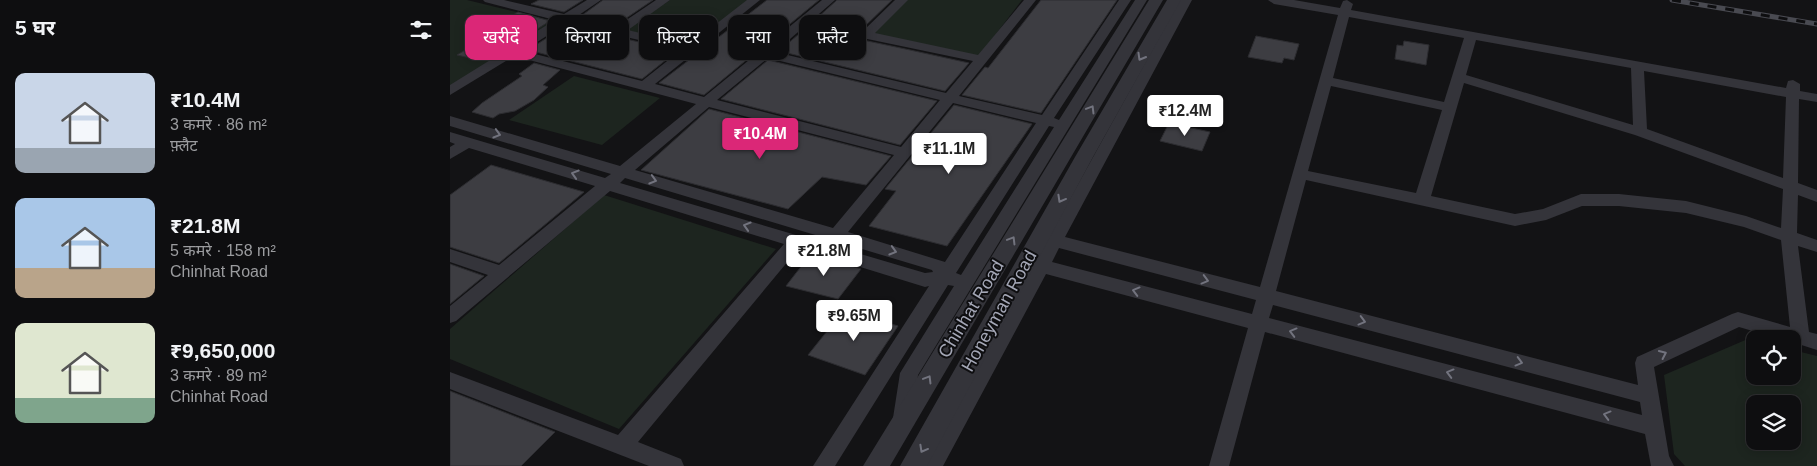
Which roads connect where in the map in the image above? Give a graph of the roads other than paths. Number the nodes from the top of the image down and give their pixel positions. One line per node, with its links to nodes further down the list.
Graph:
1 (490, 0): 15 (street)
2 (595, 0): 18 (street)
3 (664, 0): 20 (street)
4 (754, 0): 22 (street)
5 (829, 0): 19 (street)
6 (902, 0): 24 (street)
7 (1030, 0): 27 (street)
8 (1125, 0): 44 (street)
9 (1141, 0): 45 (street)
10 (1156, 0): 51 (street, one-way to 10)
11 (1174, 0): 51 (street, one-way to 51)
12 (1186, 0): 61 (street)
13 (1274, 0): 16 (street)
14 (1326, 0): 16 (street)
15 (519, 3): 17 (street)
16 (1346, 8): 25 (street); 34 (street); 36 (street)
17 (557, 15)
18 (571, 15)
19 (811, 15)
20 (629, 24)
21 (799, 25): 23 (street)
22 (718, 28)
23 (789, 34)
24 (866, 35): 27 (street)
25 (1471, 35): 32 (street); 33 (street)
26 (537, 58): 35 (street)
27 (981, 59): 39 (street)
28 (500, 60): 38 (street)
29 (677, 60): 35 (street)
30 (758, 60): 41 (street)
31 (789, 60): 39 (street)
32 (1637, 65): 36 (street); 46 (street)
33 (1459, 77): 42 (street); 46 (street)
34 (1326, 81): 42 (street); 53 (street)
35 (644, 86): 41 (street)
36 (1792, 88): 37 (street); 40 (street); 55 (street)
37 (1817, 88)
38 (450, 91)
39 (949, 98): 44 (street); 49 (street)
40 (1817, 98)
41 (707, 102): 49 (street); 52 (street)
42 (1450, 108): 57 (street)
43 (450, 121): 52 (street, one-way to 52)
44 (1046, 122): 45 (street); 66 (street)
45 (1064, 124): 67 (street)
46 (1640, 132): 55 (street)
47 (450, 137): 48 (street)
48 (468, 142): 50 (street); 54 (street, one-way to 48)
49 (904, 153): 58 (street)
50 (450, 154)
51 (1075, 154): 76 (street, Chinhat Road, one-way to 51); 82 (street, Honeyman Road, one-way to 82)
52 (623, 172): 54 (street); 58 (street, one-way to 58)
53 (1300, 174): 57 (street); 68 (street)
54 (608, 184): 60 (street, one-way to 54); 65 (street)
55 (1789, 186): 56 (street); 59 (street)
56 (1817, 196)
57 (1422, 200): 59 (street)
58 (837, 235): 66 (street, one-way to 66)
59 (1789, 236): 62 (street); 71 (street)
60 (796, 240): 66 (street); 78 (street)
61 (1056, 241): 64 (street); 68 (street, one-way to 68)
62 (1817, 246)
63 (450, 255): 65 (street)
64 (1042, 266): 70 (street, one-way to 64); 83 (street)
65 (502, 273): 69 (street)
66 (945, 276): 67 (street); 74 (street)
67 (966, 283): 72 (street)
68 (1266, 296): 70 (street); 75 (street, one-way to 75)
69 (450, 316)
70 (1259, 323): 77 (street, one-way to 70); 84 (street)
71 (1808, 340): 75 (street, one-way to 71)
72 (909, 373): 74 (street); 76 (street)
73 (450, 380): 78 (street)
74 (873, 389): 80 (street)
75 (1649, 396): 77 (street)
76 (902, 423): 81 (street, Chinhat Road)
77 (1654, 427): 85 (street)
78 (622, 446): 79 (street)
79 (664, 464)
80 (823, 466)
81 (876, 466)
82 (913, 466)
83 (932, 466)
84 (1219, 466)
85 (1664, 466)

